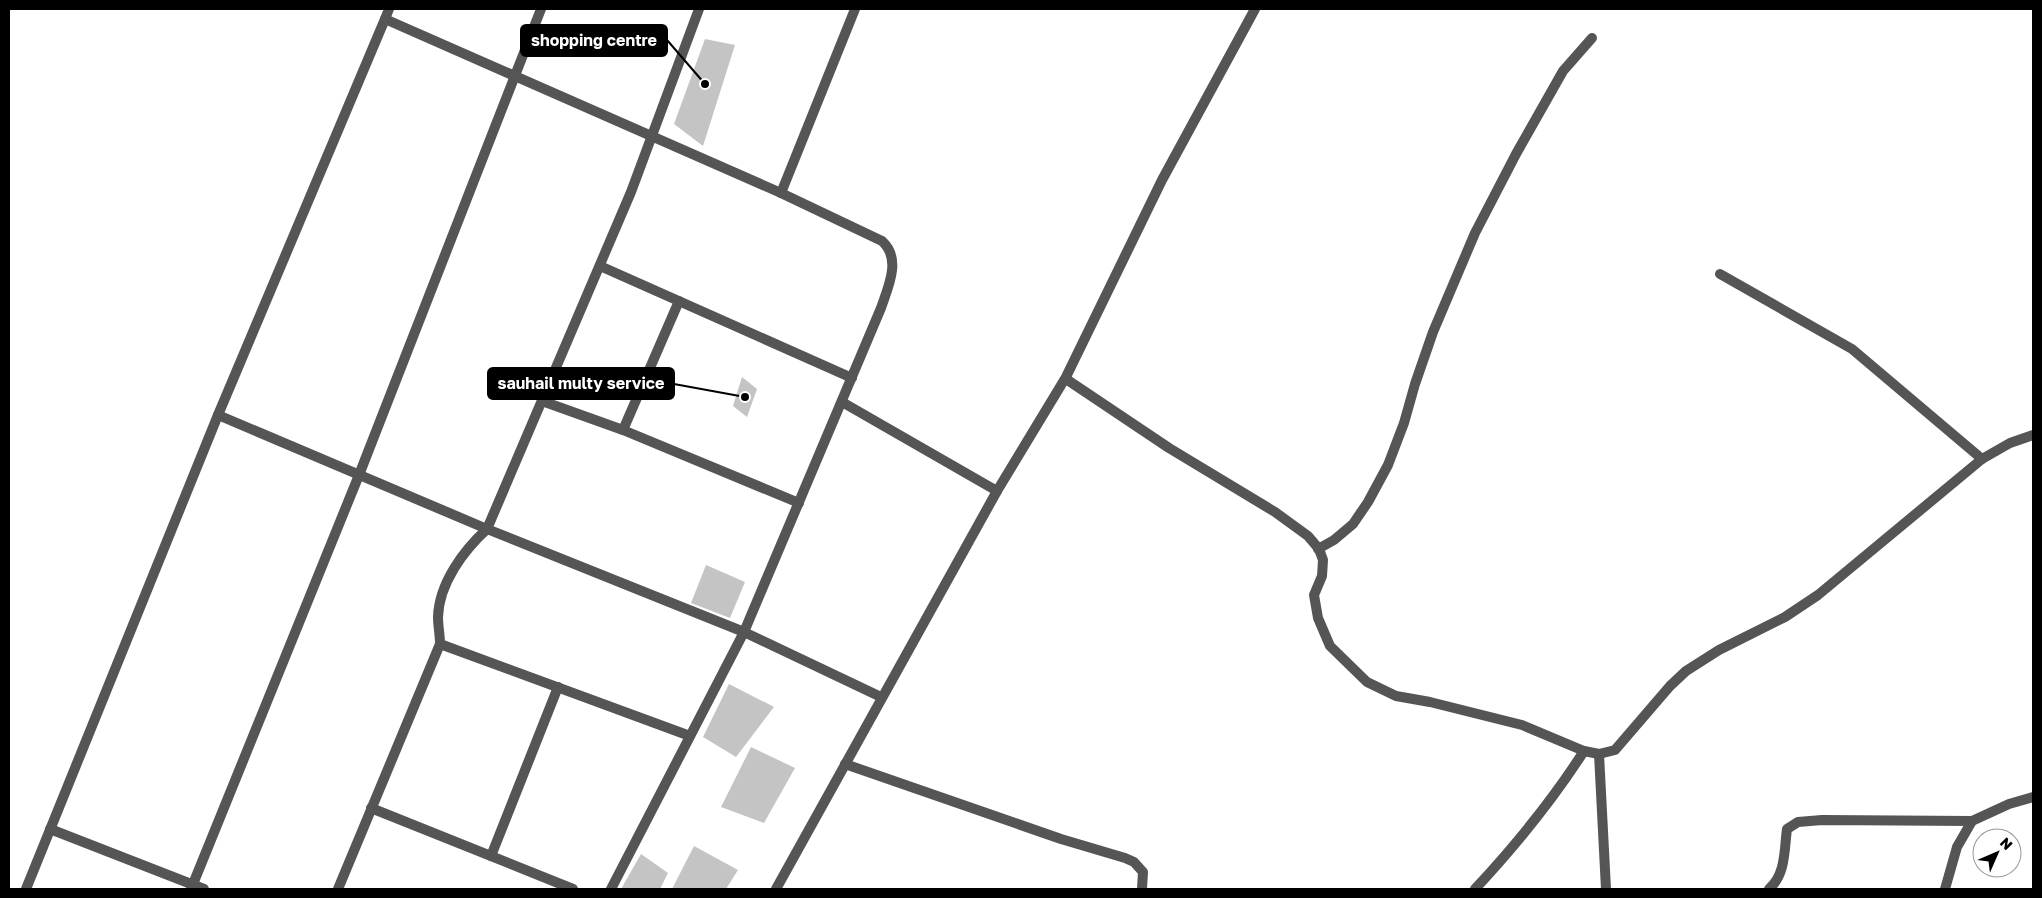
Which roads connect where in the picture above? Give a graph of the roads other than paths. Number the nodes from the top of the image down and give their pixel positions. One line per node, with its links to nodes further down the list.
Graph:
1 (389, 9): 6 (street)
2 (541, 9): 8 (street)
3 (699, 9): 9 (street)
4 (856, 9): 10 (street)
5 (1255, 9): 15 (street)
6 (385, 19): 8 (street); 18 (street)
7 (1592, 38): 26 (street)
8 (515, 77): 9 (street); 22 (street)
9 (652, 137): 10 (street); 11 (street)
10 (781, 193): 14 (street)
11 (600, 266): 13 (street); 16 (street)
12 (1720, 274): 21 (street)
13 (679, 301): 14 (street); 19 (street)
14 (852, 378): 17 (street)
15 (1066, 379): 23 (street); 26 (street)
16 (542, 402): 19 (street); 25 (street)
17 (842, 402): 23 (street); 24 (street)
18 (218, 415): 22 (street); 38 (street)
19 (623, 430): 24 (street)
20 (2033, 435): 21 (street)
21 (1982, 459): 33 (street)
22 (359, 475): 25 (street); 40 (street)
23 (997, 491): 30 (street)
24 (799, 503): 27 (street)
25 (487, 530): 27 (street); 28 (street)
26 (1318, 549): 32 (street)
27 (744, 632): 30 (street); 31 (street)
28 (440, 644): 29 (street); 36 (street)
29 (558, 687): 31 (street); 39 (street)
30 (881, 697): 34 (street)
31 (690, 736): 45 (street)
32 (1584, 751): 33 (street); 48 (street)
33 (1599, 754): 49 (street)
34 (844, 764): 46 (street); 47 (street)
35 (2033, 797): 37 (street)
36 (371, 808): 39 (street); 43 (street)
37 (1972, 821): 50 (street); 51 (street)
38 (50, 829): 40 (street); 41 (street)
39 (491, 856): 44 (street)
40 (192, 887): 42 (street)
41 (26, 889)
42 (204, 889)
43 (338, 889)
44 (573, 889)
45 (611, 889)
46 (776, 889)
47 (1142, 889)
48 (1475, 889)
49 (1606, 889)
50 (1769, 889)
51 (1945, 889)

